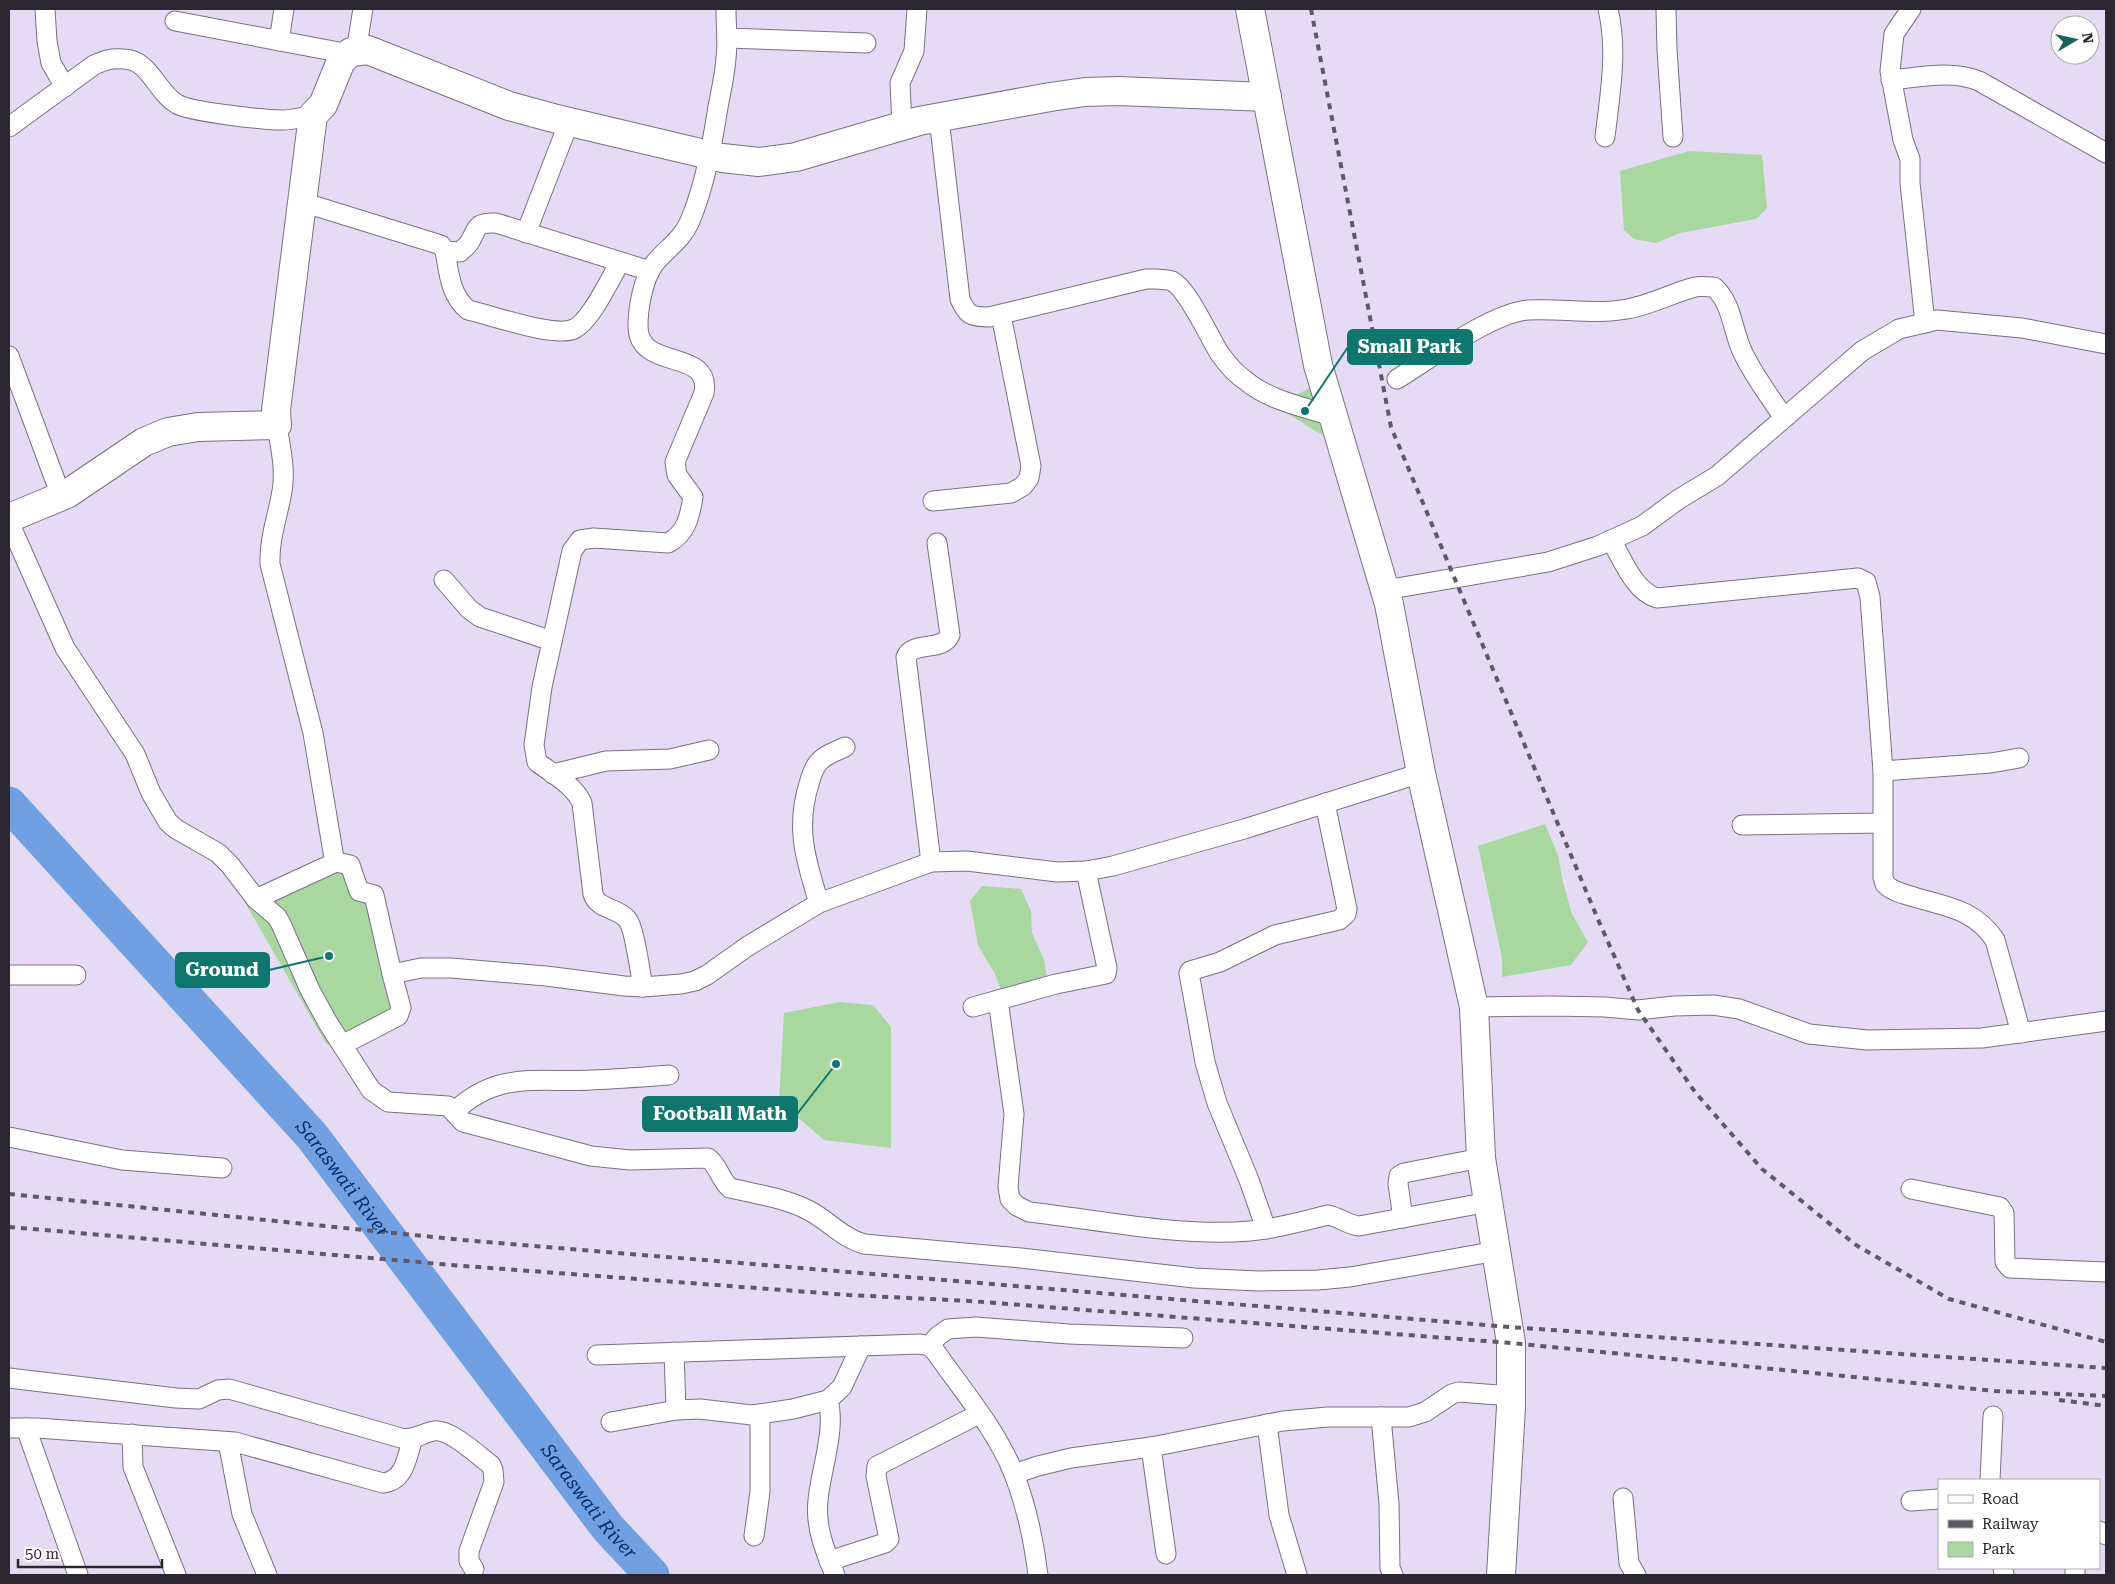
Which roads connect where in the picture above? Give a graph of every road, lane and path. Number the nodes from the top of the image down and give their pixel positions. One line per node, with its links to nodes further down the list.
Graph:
1 (45, 9): 16 (street)
2 (284, 9): 12 (street)
3 (363, 9): 14 (street)
4 (726, 9): 11 (street)
5 (917, 9): 21 (street)
6 (1250, 9): 17 (street)
7 (1608, 9): 23 (street)
8 (1666, 9): 24 (street)
9 (1911, 9): 15 (street)
10 (175, 20): 12 (street)
11 (727, 38): 13 (street); 26 (street)
12 (279, 41): 14 (street)
13 (866, 44)
14 (352, 53): 18 (street); 20 (street)
15 (1892, 80): 25 (street); 33 (street)
16 (65, 87): 18 (street); 22 (street)
17 (1268, 97): 19 (street); 37 (street)
18 (313, 115): 27 (street)
19 (939, 118): 21 (street); 32 (street)
20 (569, 122): 26 (street); 28 (street)
21 (902, 126): 26 (street)
22 (9, 128)
23 (1606, 137)
24 (1673, 137)
25 (2106, 153)
26 (710, 156): 31 (street)
27 (302, 202): 29 (street); 39 (street)
28 (526, 233): 29 (street); 30 (street)
29 (445, 251): 30 (street)
30 (620, 262): 31 (street)
31 (650, 271): 48 (street)
32 (1001, 314): 37 (street); 41 (street)
33 (1925, 323): 34 (street); 38 (street)
34 (2106, 344)
35 (9, 356): 40 (street)
36 (1397, 379): 38 (street)
37 (1334, 417): 47 (street)
38 (1784, 418): 44 (street)
39 (277, 425): 40 (street); 58 (street)
40 (61, 496): 42 (street)
41 (933, 501)
42 (9, 518)
43 (9, 522): 61 (street)
44 (1611, 540): 47 (street); 52 (street)
45 (938, 543): 59 (street)
46 (444, 580): 48 (street)
47 (1385, 590): 53 (street)
48 (552, 640): 54 (street)
49 (845, 747): 62 (street)
50 (710, 750): 54 (street)
51 (2019, 758): 52 (street)
52 (1883, 771): 56 (street)
53 (1421, 773): 55 (street); 69 (street)
54 (553, 774): 66 (street)
55 (1324, 803): 60 (street); 81 (street)
56 (1882, 823): 57 (street); 71 (street)
57 (1742, 825)
58 (336, 862): 61 (street); 63 (street)
59 (931, 862): 60 (street); 62 (street)
60 (1086, 871): 67 (street)
61 (256, 899): 72 (street)
62 (819, 903): 66 (street)
63 (392, 974): 66 (street); 72 (street)
64 (9, 975): 65 (street)
65 (76, 975)
66 (643, 987)
67 (998, 1000): 68 (street); 81 (street)
68 (972, 1007)
69 (1474, 1007): 71 (street); 76 (street)
70 (2106, 1021): 71 (street)
71 (2021, 1033)
72 (342, 1045): 74 (street)
73 (669, 1075): 74 (street)
74 (454, 1112): 82 (street)
75 (9, 1138): 77 (street)
76 (1482, 1158): 79 (street); 80 (street)
77 (222, 1168)
78 (1910, 1189): 83 (street)
79 (1489, 1202): 80 (street); 82 (street)
80 (1403, 1218): 81 (street)
81 (1266, 1228)
82 (1497, 1250): 90 (street)
83 (2106, 1272)
84 (1183, 1338): 86 (street)
85 (861, 1346): 86 (street); 87 (street); 91 (street)
86 (929, 1346): 94 (street)
87 (674, 1352): 88 (street); 92 (street)
88 (597, 1354)
89 (9, 1378): 101 (street)
90 (1511, 1396): 96 (street); 119 (street)
91 (828, 1400): 93 (street); 111 (street)
92 (676, 1410): 93 (street); 97 (street)
93 (760, 1414): 109 (street)
94 (978, 1414): 104 (street); 111 (street)
95 (1993, 1416): 105 (street)
96 (1381, 1417): 98 (street); 118 (street)
97 (611, 1422)
98 (1266, 1424): 103 (street); 117 (street)
99 (17, 1428): 100 (street); 113 (street)
100 (132, 1434): 102 (street); 114 (street)
101 (413, 1438): 102 (street); 112 (street)
102 (228, 1442): 115 (street)
103 (1151, 1447): 104 (street); 110 (street)
104 (1014, 1474): 116 (street)
105 (1990, 1479)
106 (1622, 1498): 120 (street)
107 (1938, 1499): 108 (street)
108 (1911, 1501)
109 (754, 1536)
110 (1166, 1554)
111 (832, 1568)
112 (476, 1573)
113 (78, 1575)
114 (176, 1575)
115 (267, 1575)
116 (1038, 1575)
117 (1297, 1575)
118 (1393, 1575)
119 (1501, 1575)
120 (1636, 1575)

